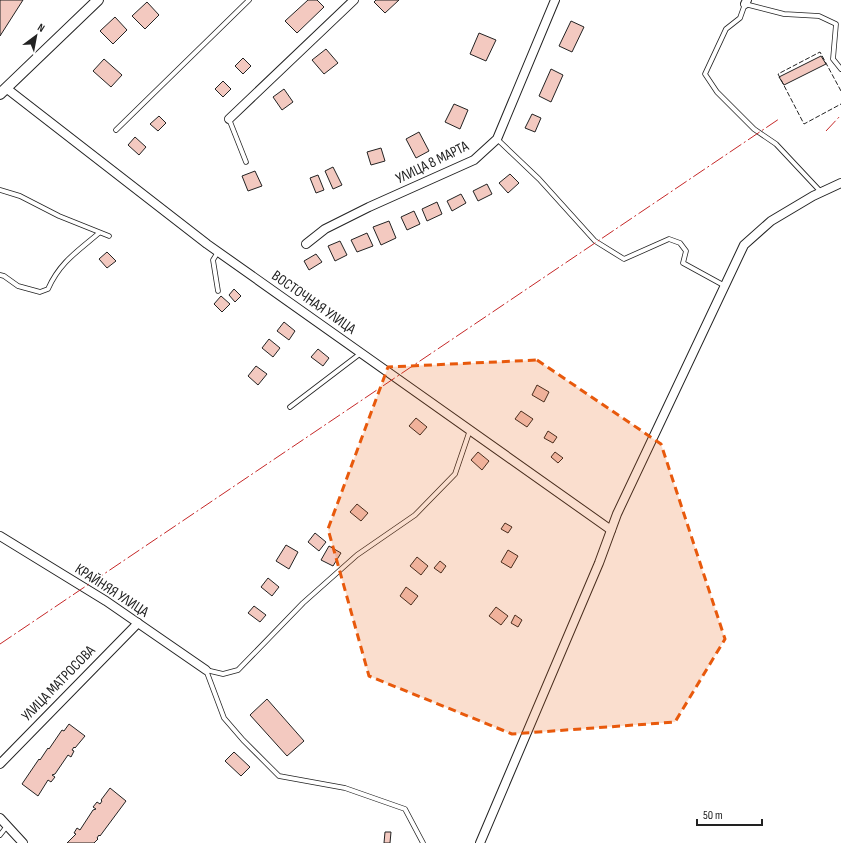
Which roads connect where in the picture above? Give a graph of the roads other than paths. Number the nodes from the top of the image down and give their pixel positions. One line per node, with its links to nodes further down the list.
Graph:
1 (98, 0): 7 (street)
2 (249, 0): 9 (lane)
3 (354, 0): 8 (street)
4 (555, 0): 10 (street, УЛИЦА 8 МАРТА)
5 (746, 2): 6 (lane); 14 (lane)
6 (841, 69)
7 (3, 91): 18 (street, ВОСТОЧНАЯ УЛИЦА)
8 (229, 119): 11 (lane)
9 (116, 130)
10 (497, 139): 17 (street, УЛИЦА 8 МАРТА); 20 (lane)
11 (246, 162)
12 (841, 183): 14 (street)
13 (0, 190): 15 (lane)
14 (821, 192): 20 (street)
15 (99, 233): 16 (lane); 19 (lane)
16 (109, 236)
17 (306, 244)
18 (218, 251): 21 (lane); 22 (street, ВОСТОЧНАЯ УЛИЦА)
19 (0, 275)
20 (725, 286): 25 (street)
21 (218, 291)
22 (361, 353): 23 (lane); 24 (street, ВОСТОЧНАЯ УЛИЦА)
23 (290, 408)
24 (470, 430): 25 (street, ВОСТОЧНАЯ УЛИЦА); 28 (lane)
25 (611, 530): 35 (street)
26 (0, 536): 27 (street, КРАЙНЯЯ УЛИЦА)
27 (138, 623): 28 (street, КРАЙНЯЯ УЛИЦА); 29 (street, УЛИЦА МАТРОСОВА)
28 (206, 670): 34 (lane)
29 (0, 764)
30 (0, 818): 31 (street)
31 (7, 825): 32 (lane); 33 (street)
32 (0, 835)
33 (23, 843)
34 (423, 843)
35 (480, 843)

